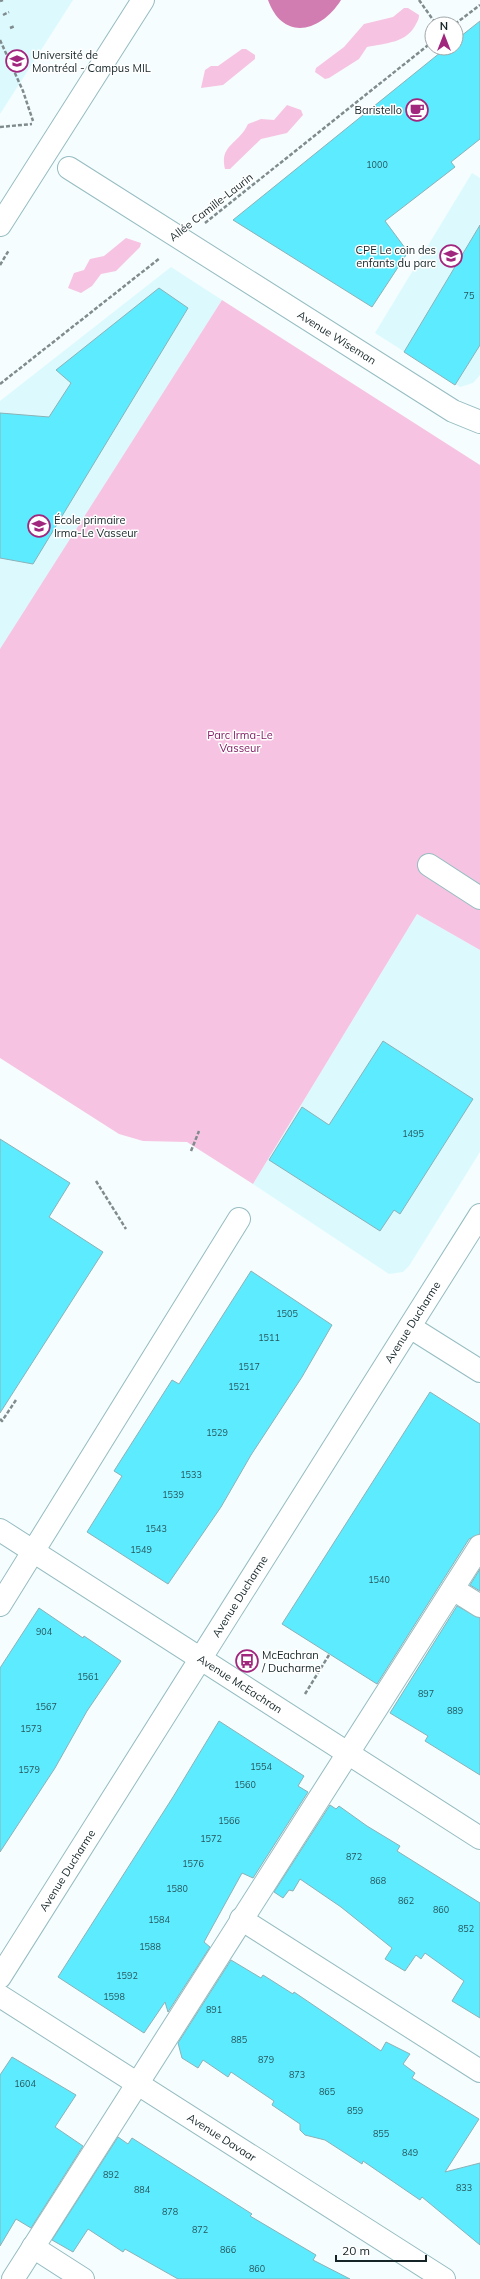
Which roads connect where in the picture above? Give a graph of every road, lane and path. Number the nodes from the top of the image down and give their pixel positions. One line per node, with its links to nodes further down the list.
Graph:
1 (3, 0): 4 (path)
2 (143, 0): 16 (street)
3 (419, 0): 8 (path)
4 (0, 1)
5 (480, 5): 9 (path)
6 (9, 12): 7 (path)
7 (3, 15)
8 (430, 16)
9 (464, 17)
10 (15, 26): 11 (path)
11 (10, 28)
12 (0, 40): 14 (path)
13 (424, 49): 17 (path, Allée Camille-Laurin)
14 (0, 126)
15 (69, 168): 17 (street, Avenue Wiseman)
16 (0, 225)
17 (190, 244): 18 (path, Allée Camille-Laurin); 19 (street, Avenue Wiseman)
18 (0, 384)
19 (480, 422)
20 (429, 865): 21 (street)
21 (480, 898)
22 (199, 1131): 23 (path)
23 (191, 1151)
24 (96, 1181): 27 (path)
25 (480, 1215): 28 (street, Avenue Ducharme)
26 (239, 1219): 34 (street)
27 (126, 1229)
28 (410, 1327): 29 (street); 39 (street, Avenue Ducharme)
29 (480, 1371)
30 (16, 1400): 31 (path)
31 (0, 1420)
32 (0, 1530): 34 (street, Avenue McEachran)
33 (480, 1546): 35 (street)
34 (32, 1551): 36 (street); 39 (street, Avenue McEachran)
35 (453, 1589): 37 (street); 41 (street)
36 (0, 1605)
37 (480, 1606)
38 (329, 1655): 40 (path)
39 (201, 1660): 41 (street, Avenue McEachran); 44 (street, Avenue Ducharme)
40 (303, 1697)
41 (347, 1754): 42 (street, Avenue McEachran); 43 (street)
42 (480, 1838)
43 (241, 1919): 46 (street); 47 (street)
44 (0, 1977)
45 (0, 1996): 47 (street, Avenue Davaar)
46 (480, 2071)
47 (136, 2083): 48 (street); 51 (street, Avenue Davaar)
48 (33, 2247): 49 (street); 50 (street)
49 (13, 2279)
50 (83, 2279)
51 (444, 2279)

